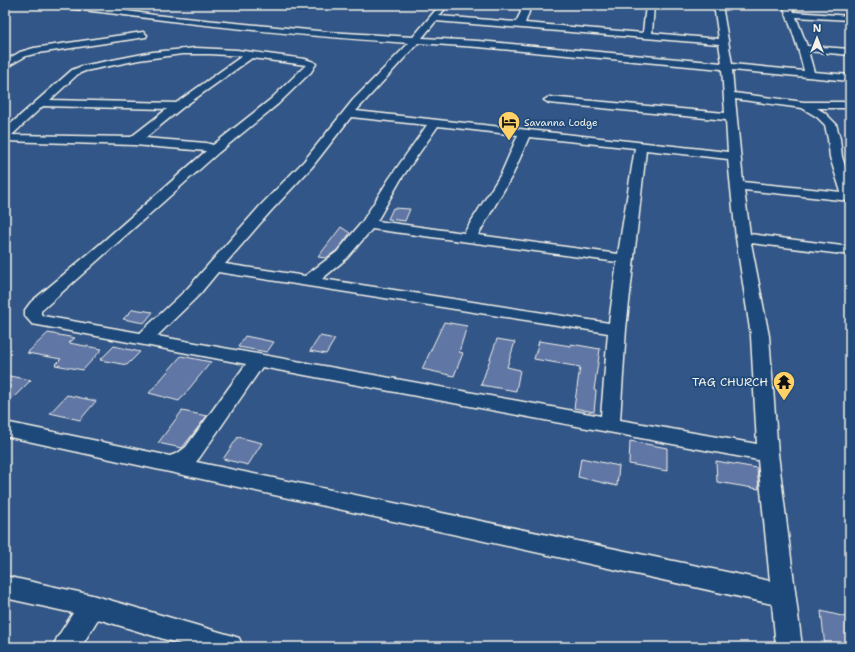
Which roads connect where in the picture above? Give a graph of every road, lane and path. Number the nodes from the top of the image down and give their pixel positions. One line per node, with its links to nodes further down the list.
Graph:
1 (54, 5): 2 (street)
2 (72, 5): 14 (street)
3 (444, 5): 9 (street)
4 (523, 5): 11 (street)
5 (650, 5): 13 (street)
6 (718, 5): 15 (street)
7 (787, 5): 8 (street)
8 (789, 14): 10 (street); 16 (street)
9 (434, 18): 11 (street); 14 (street)
10 (850, 18)
11 (522, 25): 13 (street)
12 (143, 35): 19 (street)
13 (647, 35): 15 (street)
14 (416, 40): 20 (street); 30 (street)
15 (723, 42): 20 (street)
16 (803, 48): 17 (street); 21 (street)
17 (850, 52)
18 (250, 55): 26 (street); 29 (street); 38 (street)
19 (5, 65)
20 (727, 66): 21 (street); 24 (street)
21 (810, 74): 22 (street)
22 (847, 78): 23 (street)
23 (848, 88)
24 (729, 95): 27 (street); 31 (street)
25 (549, 100): 31 (street)
26 (39, 103): 29 (street); 34 (street)
27 (804, 105): 28 (street); 41 (street)
28 (850, 105)
29 (178, 106): 36 (street)
30 (348, 113): 32 (street); 47 (street)
31 (731, 117): 39 (street)
32 (435, 122): 33 (street); 42 (street)
33 (525, 133): 37 (street); 43 (street)
34 (5, 135)
35 (5, 138): 36 (street)
36 (134, 141): 38 (street)
37 (640, 146): 39 (street); 46 (street)
38 (214, 150): 50 (street)
39 (734, 156): 40 (street)
40 (738, 185): 41 (street); 44 (street)
41 (850, 197)
42 (368, 224): 43 (street); 48 (street)
43 (469, 237): 46 (street)
44 (743, 238): 45 (street); 54 (street)
45 (850, 251)
46 (625, 258): 49 (street)
47 (215, 267): 48 (street); 50 (street)
48 (309, 281): 49 (street)
49 (617, 329): 52 (street)
50 (143, 340): 51 (street)
51 (257, 361): 52 (street); 55 (street)
52 (610, 425): 54 (street)
53 (5, 429): 55 (street)
54 (768, 454): 57 (street)
55 (172, 464): 57 (street)
56 (5, 587): 58 (street)
57 (783, 595): 61 (street)
58 (92, 606): 59 (street); 60 (street)
59 (66, 647)
60 (230, 647)
61 (789, 647)

